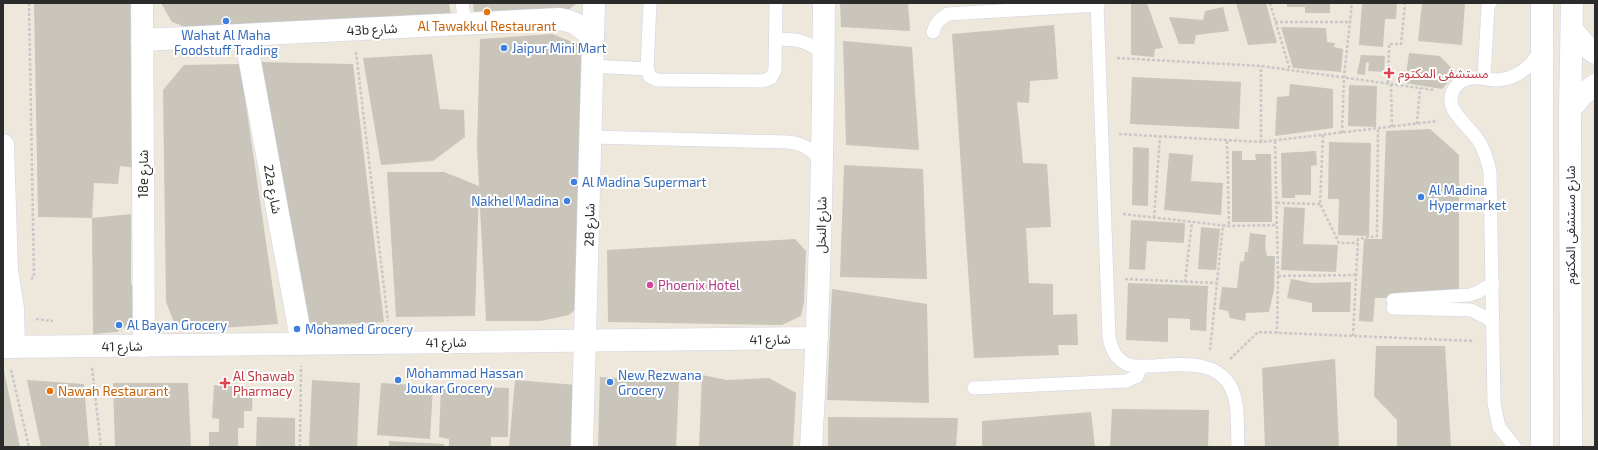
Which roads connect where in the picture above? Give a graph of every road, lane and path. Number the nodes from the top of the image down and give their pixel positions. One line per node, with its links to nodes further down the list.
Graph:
1 (29, 3): 67 (path)
2 (142, 3): 22 (street, 18e شارع)
3 (594, 3): 23 (street, شارع 28)
4 (650, 3): 30 (lane)
5 (776, 3): 21 (lane)
6 (824, 3): 25 (street, شارع النخل)
7 (1270, 3): 15 (path)
8 (1352, 3): 16 (path)
9 (1405, 3): 34 (path)
10 (1542, 3): 24 (street)
11 (1572, 3): 18 (street, شارع مستشفى المكتوم)
12 (1097, 4): 19 (lane); 27 (lane)
13 (1487, 4): 33 (lane)
14 (464, 13): 17 (street, 43b شارع); 23 (street, 43b شارع)
15 (1276, 22): 16 (path); 31 (path)
16 (1350, 22): 32 (path)
17 (354, 29): 20 (street, 43b شارع); 78 (path)
18 (1572, 30): 26 (street); 39 (street, شارع مستشفى المكتوم)
19 (933, 32)
20 (245, 35): 22 (street, 43b شارع); 79 (street, 22a شارع)
21 (776, 39): 25 (lane); 30 (lane)
22 (142, 40): 81 (street, 18e شارع)
23 (593, 41): 28 (street, شارع 28)
24 (1542, 48): 33 (lane); 95 (street)
25 (823, 54): 53 (street, شارع النخل)
26 (1595, 54)
27 (1100, 57): 29 (path); 44 (lane)
28 (593, 66): 30 (lane); 48 (street, شارع 28)
29 (1261, 66): 31 (path); 51 (path)
30 (648, 69)
31 (1290, 70): 32 (path)
32 (1344, 77): 34 (path); 45 (path)
33 (1484, 78): 38 (lane)
34 (1388, 83): 35 (path)
35 (1391, 84): 37 (path); 42 (path)
36 (1595, 85): 39 (street)
37 (1420, 88): 38 (path); 41 (path)
38 (1452, 92): 40 (lane)
39 (1570, 110): 87 (street, شارع مستشفى المكتوم)
40 (1460, 118): 41 (path); 69 (lane)
41 (1417, 124): 42 (path)
42 (1392, 127): 43 (path)
43 (1378, 128): 45 (path); 62 (path)
44 (1102, 133): 47 (path); 56 (lane)
45 (1342, 133): 46 (path)
46 (1323, 135): 50 (path); 55 (path)
47 (1160, 136): 49 (path); 57 (path)
48 (591, 137): 53 (lane); 76 (street, شارع 28)
49 (1227, 140): 51 (path); 61 (path)
50 (1275, 141): 51 (path); 54 (path)
51 (1261, 142)
52 (3, 145): 64 (street)
53 (822, 166): 75 (street, شارع النخل)
54 (1276, 203): 55 (path); 60 (path)
55 (1320, 204): 62 (path)
56 (1105, 212): 57 (path); 66 (lane)
57 (1154, 218): 58 (path)
58 (1192, 222): 59 (path); 68 (path)
59 (1223, 225): 61 (path); 70 (path)
60 (1277, 225): 61 (path); 65 (path)
61 (1229, 226)
62 (1358, 243): 63 (path)
63 (1356, 275): 65 (path); 74 (path)
64 (5, 276): 82 (street)
65 (1278, 276): 73 (path)
66 (1107, 278): 68 (path); 84 (lane)
67 (28, 280)
68 (1185, 282): 70 (path)
69 (1493, 283): 72 (lane); 72 (lane)
70 (1217, 284): 85 (path)
71 (30, 315): 83 (path)
72 (1493, 324): 77 (lane)
73 (1277, 333): 74 (path); 85 (path)
74 (1353, 336): 77 (path)
75 (818, 338): 76 (street, شارع 41); 92 (street, شارع النخل)
76 (586, 341): 78 (street, شارع 41); 91 (street, شارع 28)
77 (1493, 342): 94 (lane)
78 (391, 343): 79 (street, شارع 41)
79 (302, 344): 81 (street, شارع 41); 90 (path)
80 (90, 346): 81 (street, شارع 41); 83 (street, شارع 41); 89 (path)
81 (144, 346)
82 (7, 347): 83 (street, شارع 41); 88 (path)
83 (66, 347)
84 (1141, 366): 85 (lane); 86 (lane)
85 (1212, 370): 93 (lane)
86 (974, 388)
87 (1576, 444)
88 (29, 447)
89 (101, 447)
90 (300, 447)
91 (582, 447)
92 (811, 447)
93 (1238, 447)
94 (1515, 447)
95 (1542, 447)

